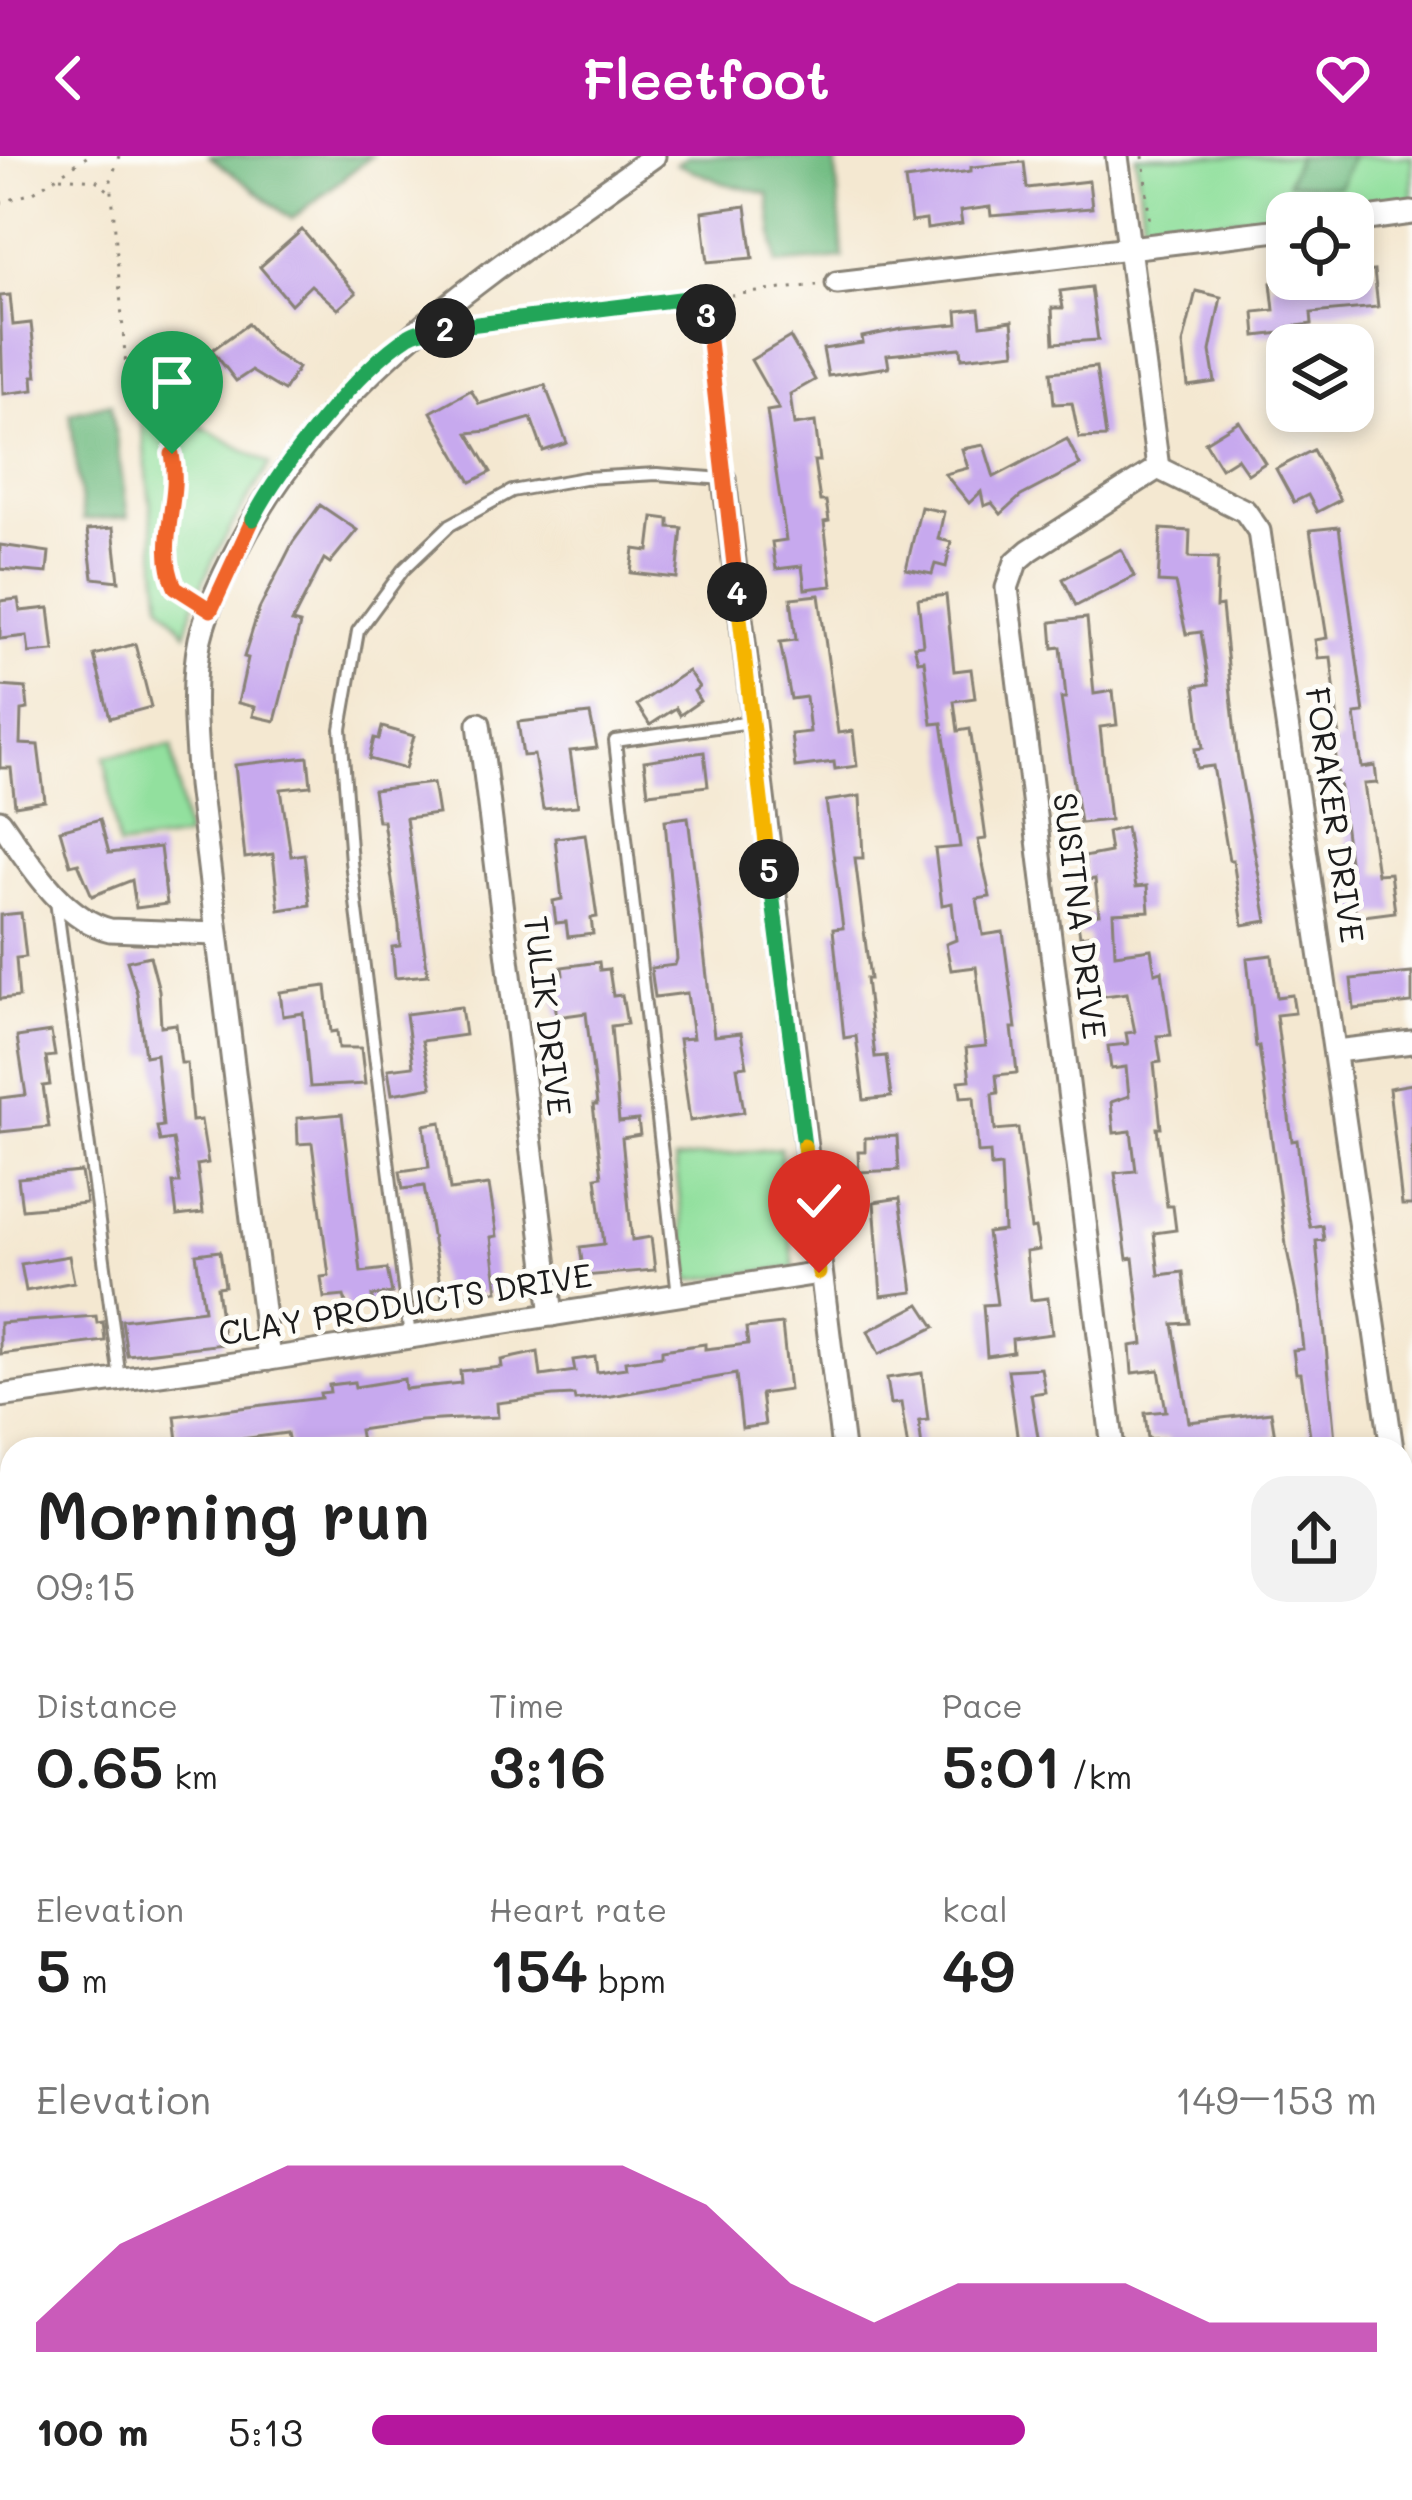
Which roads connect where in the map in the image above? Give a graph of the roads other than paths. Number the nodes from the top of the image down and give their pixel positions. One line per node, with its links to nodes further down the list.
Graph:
1 (654, 156): 14 (street)
2 (1118, 156): 6 (street)
3 (1412, 213): 4 (street)
4 (1374, 218)
5 (1266, 232): 6 (street)
6 (1129, 248): 7 (street); 8 (street)
7 (837, 283)
8 (1158, 468): 16 (street, FORAKER DRIVE); 25 (street, SUSITNA DRIVE)
9 (724, 479): 10 (street); 20 (lane)
10 (751, 722): 17 (street); 18 (lane)
11 (479, 724): 19 (street, TULIK DRIVE)
12 (0, 821): 13 (street)
13 (54, 891): 14 (street); 22 (lane)
14 (216, 934): 21 (street)
15 (1412, 1042): 16 (street)
16 (1336, 1052): 26 (street, FORAKER DRIVE)
17 (819, 1273): 18 (street, CLAY PRODUCTS DRIVE); 24 (street)
18 (678, 1295): 19 (street, CLAY PRODUCTS DRIVE)
19 (552, 1315): 20 (street, CLAY PRODUCTS DRIVE)
20 (410, 1337): 21 (street, CLAY PRODUCTS DRIVE)
21 (269, 1359): 22 (street, CLAY PRODUCTS DRIVE)
22 (120, 1379): 23 (street, CLAY PRODUCTS DRIVE)
23 (0, 1396)
24 (841, 1437)
25 (1112, 1437)
26 (1390, 1437)

